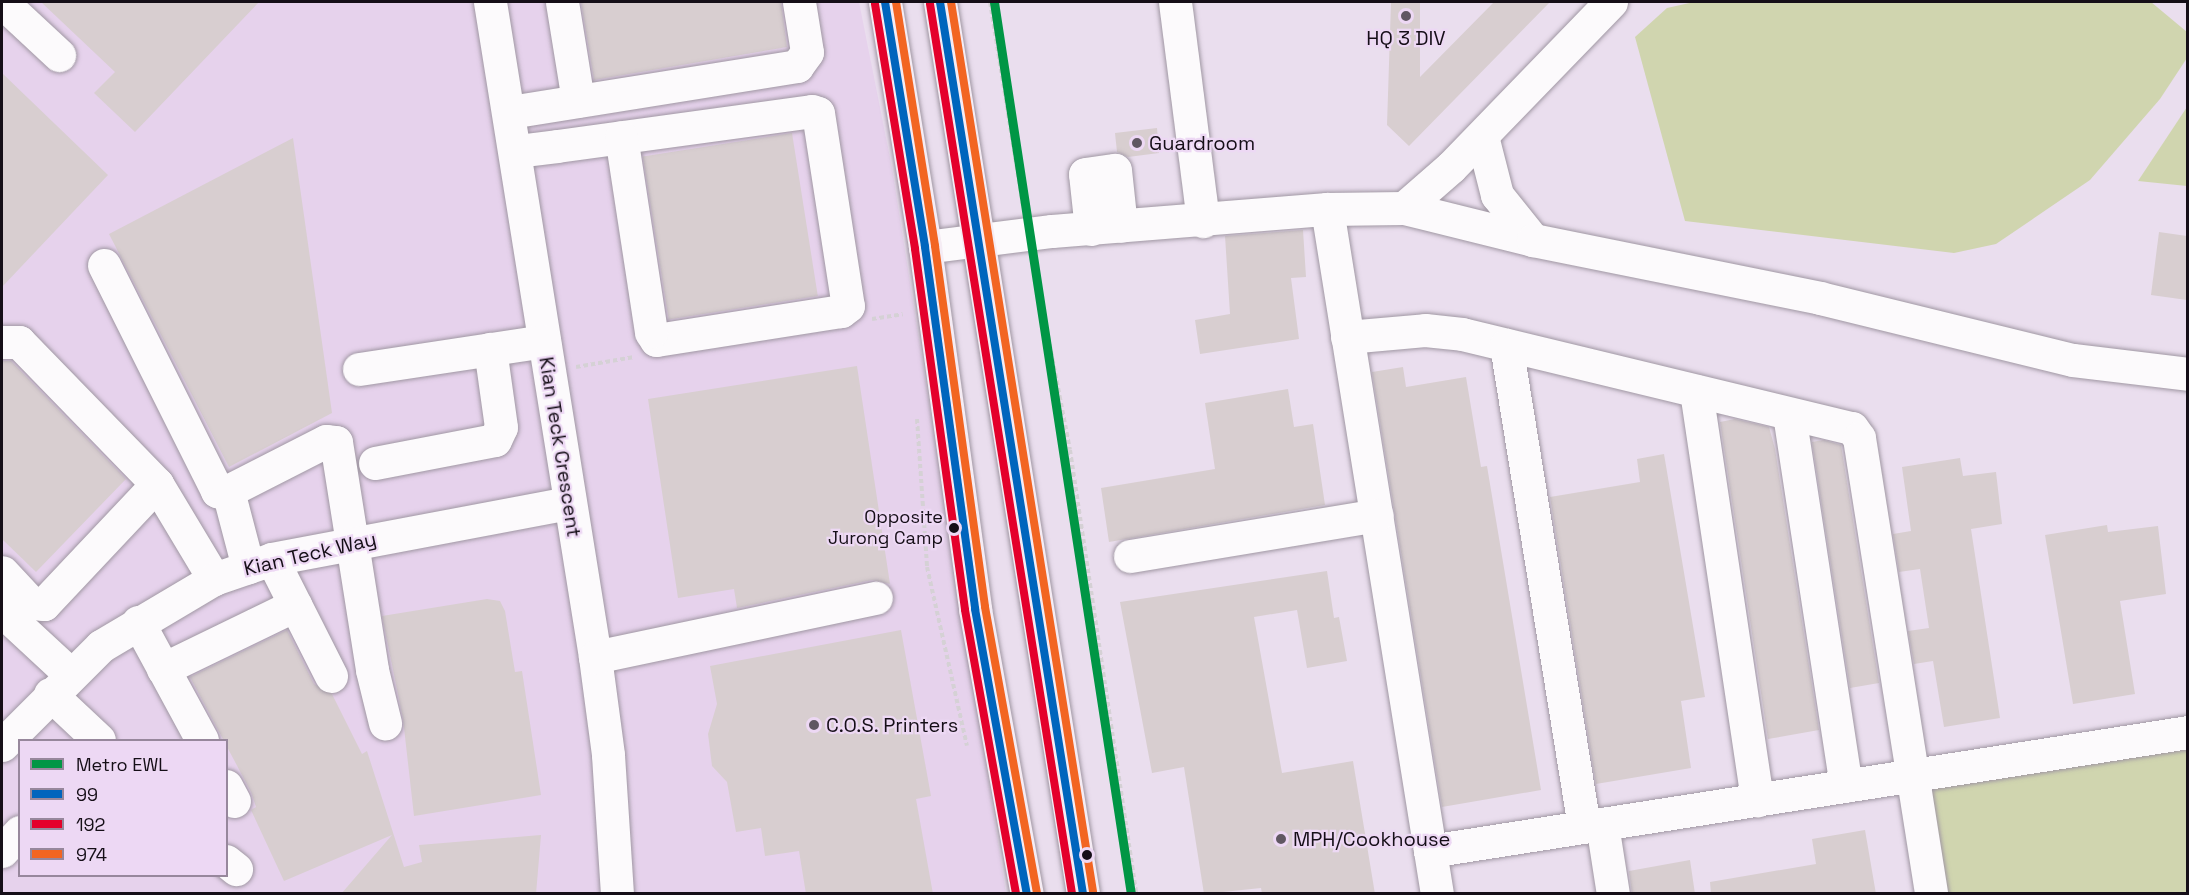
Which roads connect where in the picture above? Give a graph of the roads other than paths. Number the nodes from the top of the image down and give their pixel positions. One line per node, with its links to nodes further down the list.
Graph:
1 (2, 2): 9 (street)
2 (490, 2): 11 (street, Kian Teck Crescent)
3 (562, 2): 10 (street)
4 (799, 2): 10 (street)
5 (885, 2): 20 (main road)
6 (940, 2): 19 (main road)
7 (1175, 2): 17 (street)
8 (1611, 2): 12 (street)
9 (59, 55)
10 (578, 101): 11 (street)
11 (510, 112): 14 (street, Kian Teck Crescent)
12 (1482, 136): 15 (street); 18 (street)
13 (621, 137): 13 (street); 14 (street)
14 (517, 151): 23 (street, Kian Teck Crescent)
15 (1404, 208): 16 (street); 18 (street)
16 (1327, 209): 17 (street); 22 (street)
17 (1203, 221): 19 (street)
18 (1533, 240): 28 (street)
19 (982, 241): 20 (street); 63 (main road)
20 (925, 247): 62 (main road)
21 (104, 265): 33 (street)
22 (1347, 337): 25 (street); 35 (street)
23 (544, 341): 26 (street); 34 (street, Kian Teck Crescent)
24 (2, 342): 32 (street)
25 (1506, 345): 29 (street); 57 (street)
26 (490, 349): 27 (street); 31 (street)
27 (359, 369)
28 (2187, 374)
29 (1696, 391): 30 (street); 56 (street)
30 (1789, 414): 54 (street); 55 (street)
31 (375, 463)
32 (157, 484): 39 (street); 40 (street)
33 (228, 491): 36 (street); 38 (street)
34 (567, 503): 36 (street, Kian Teck Way); 45 (street, Kian Teck Crescent)
35 (1377, 515): 37 (street); 60 (street)
36 (351, 543): 38 (street, Kian Teck Way); 49 (street)
37 (1130, 556)
38 (260, 563): 40 (street, Kian Teck Way); 42 (street)
39 (2, 572)
40 (214, 579): 44 (street, Kian Teck Way)
41 (876, 598): 45 (street)
42 (295, 605): 46 (street); 47 (street)
43 (2, 610): 48 (street)
44 (138, 622): 46 (street); 48 (street, Kian Teck Way)
45 (595, 657): 61 (street, Kian Teck Crescent)
46 (163, 669): 52 (street)
47 (331, 676)
48 (60, 684): 51 (street); 53 (street, Kian Teck Way)
49 (385, 723)
50 (2187, 732): 54 (street)
51 (98, 739)
52 (201, 739)
53 (2, 745)
54 (1913, 776): 55 (street); 66 (street)
55 (1846, 786): 56 (street)
56 (1757, 800): 57 (street)
57 (1593, 825): 60 (street); 65 (street)
58 (18, 834): 59 (street)
59 (2, 851)
60 (1430, 851): 64 (street)
61 (617, 894)
62 (1027, 894)
63 (1083, 894)
64 (1437, 894)
65 (1613, 894)
66 (1931, 894)

